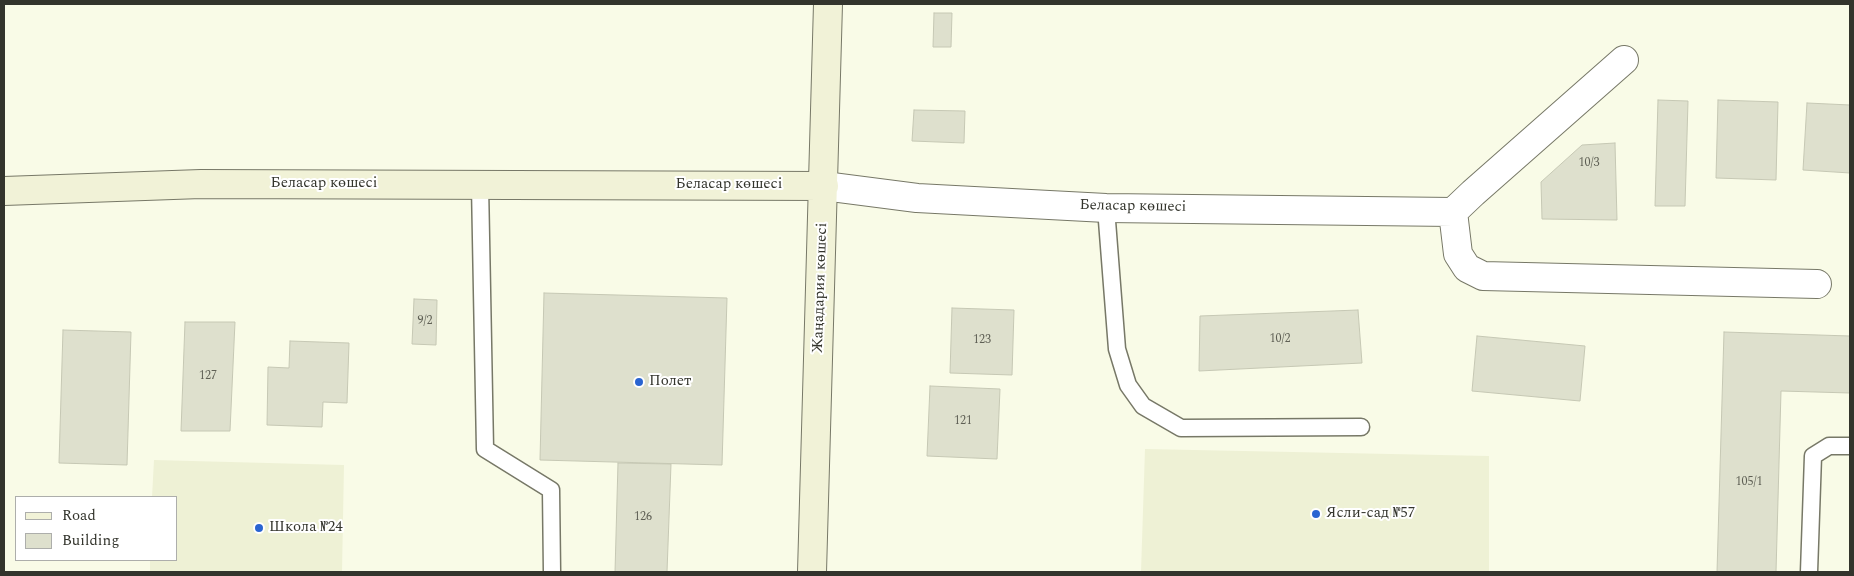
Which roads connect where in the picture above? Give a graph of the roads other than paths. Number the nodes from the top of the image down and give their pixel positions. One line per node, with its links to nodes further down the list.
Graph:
1 (828, 4): 4 (street, Жаңадария көшесі)
2 (1624, 60): 7 (street)
3 (480, 185): 4 (street, Беласар көшесі); 5 (street, Беласар көшесі); 11 (lane)
4 (824, 186): 6 (street, Беласар көшесі); 12 (street, Жаңадария көшесі)
5 (4, 191)
6 (1106, 208): 7 (street, Беласар көшесі); 9 (lane)
7 (1453, 212): 8 (street)
8 (1817, 284)
9 (1360, 428)
10 (1850, 446): 13 (lane)
11 (552, 572)
12 (812, 572)
13 (1809, 572)

